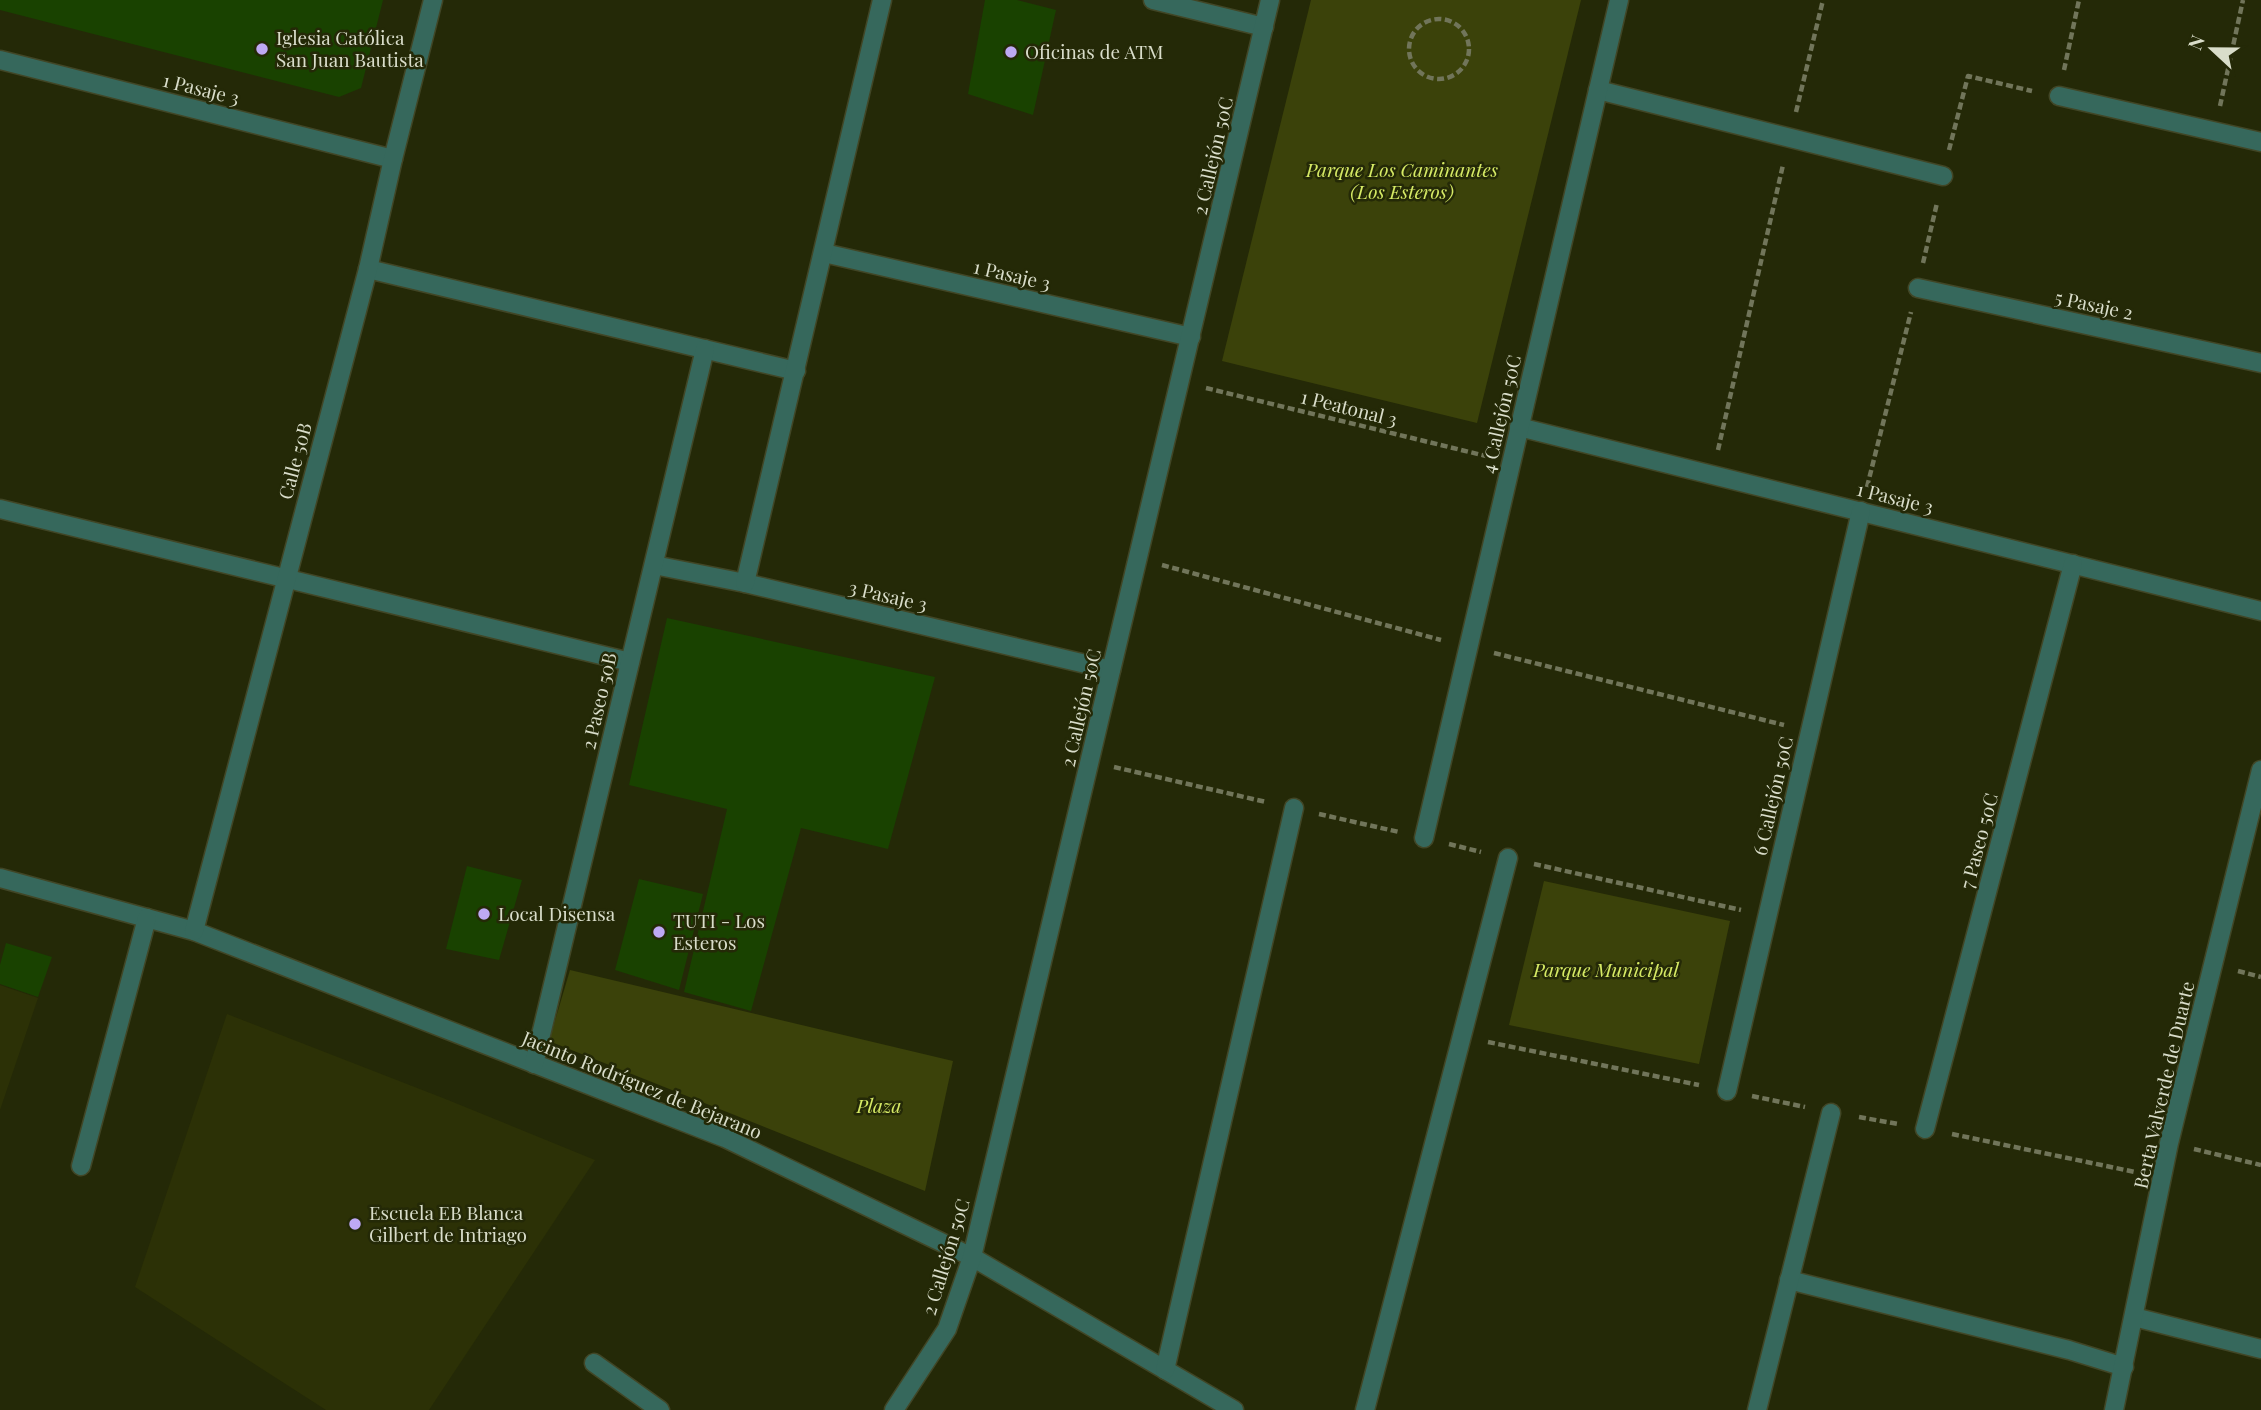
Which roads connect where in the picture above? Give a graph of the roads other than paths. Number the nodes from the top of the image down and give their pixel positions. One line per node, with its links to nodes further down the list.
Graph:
1 (433, 0): 11 (street, Calle 50B)
2 (883, 0): 13 (street)
3 (1153, 0): 6 (street)
4 (1270, 0): 6 (street, 2 Callejón 50C)
5 (1619, 0): 8 (street, 4 Callejón 50C)
6 (1264, 27): 16 (street, 2 Callejón 50C)
7 (0, 60): 11 (street, 1 Pasaje 3)
8 (1598, 90): 12 (street); 20 (street, 4 Callejón 50C)
9 (2059, 96): 10 (street)
10 (2261, 142)
11 (393, 159): 14 (street, Calle 50B)
12 (1943, 176)
13 (824, 253): 16 (street, 1 Pasaje 3); 19 (street)
14 (368, 269): 17 (street); 25 (street, Calle 50B)
15 (1918, 288): 18 (street, 5 Pasaje 2)
16 (1191, 337): 29 (street, 2 Callejón 50C)
17 (705, 349): 19 (street); 24 (street, 2 Paseo 50B)
18 (2261, 363)
19 (796, 371): 26 (street)
20 (1520, 427): 22 (street, 1 Pasaje 3); 32 (street, 4 Callejón 50C)
21 (0, 509): 25 (street)
22 (1861, 511): 23 (street, 1 Pasaje 3); 38 (street, 6 Callejón 50C)
23 (2073, 564): 27 (street, 1 Pasaje 3); 40 (street, 7 Paseo 50C)
24 (654, 565): 26 (street, 3 Pasaje 3); 28 (street, 2 Paseo 50B)
25 (286, 578): 28 (street); 36 (street, Calle 50B)
26 (745, 583): 29 (street, 3 Pasaje 3)
27 (2261, 611)
28 (630, 662): 37 (street, 2 Paseo 50B)
29 (1111, 670): 42 (street, 2 Callejón 50C)
30 (2261, 770): 44 (street, Berta Valverde de Duarte)
31 (1294, 808): 48 (street)
32 (1424, 838)
33 (1508, 858): 52 (street)
34 (0, 878): 35 (street, Jacinto Rodríguez de Bejarano)
35 (148, 918): 36 (street, Jacinto Rodríguez de Bejarano); 41 (street)
36 (194, 931): 37 (street, Jacinto Rodríguez de Bejarano)
37 (534, 1064): 42 (street, Jacinto Rodríguez de Bejarano)
38 (1727, 1091)
39 (1831, 1113): 43 (street)
40 (1925, 1129)
41 (81, 1166)
42 (972, 1258): 48 (street, Jacinto Rodríguez de Bejarano); 50 (street, 2 Callejón 50C)
43 (1789, 1280): 47 (street); 53 (street)
44 (2134, 1317): 45 (street); 47 (street, Berta Valverde de Duarte)
45 (2261, 1349)
46 (594, 1363): 49 (street)
47 (2124, 1367): 54 (street, Berta Valverde de Duarte)
48 (1165, 1370): 51 (street, Jacinto Rodríguez de Bejarano)
49 (660, 1410)
50 (894, 1410)
51 (1234, 1410)
52 (1365, 1410)
53 (1757, 1410)
54 (2114, 1410)

